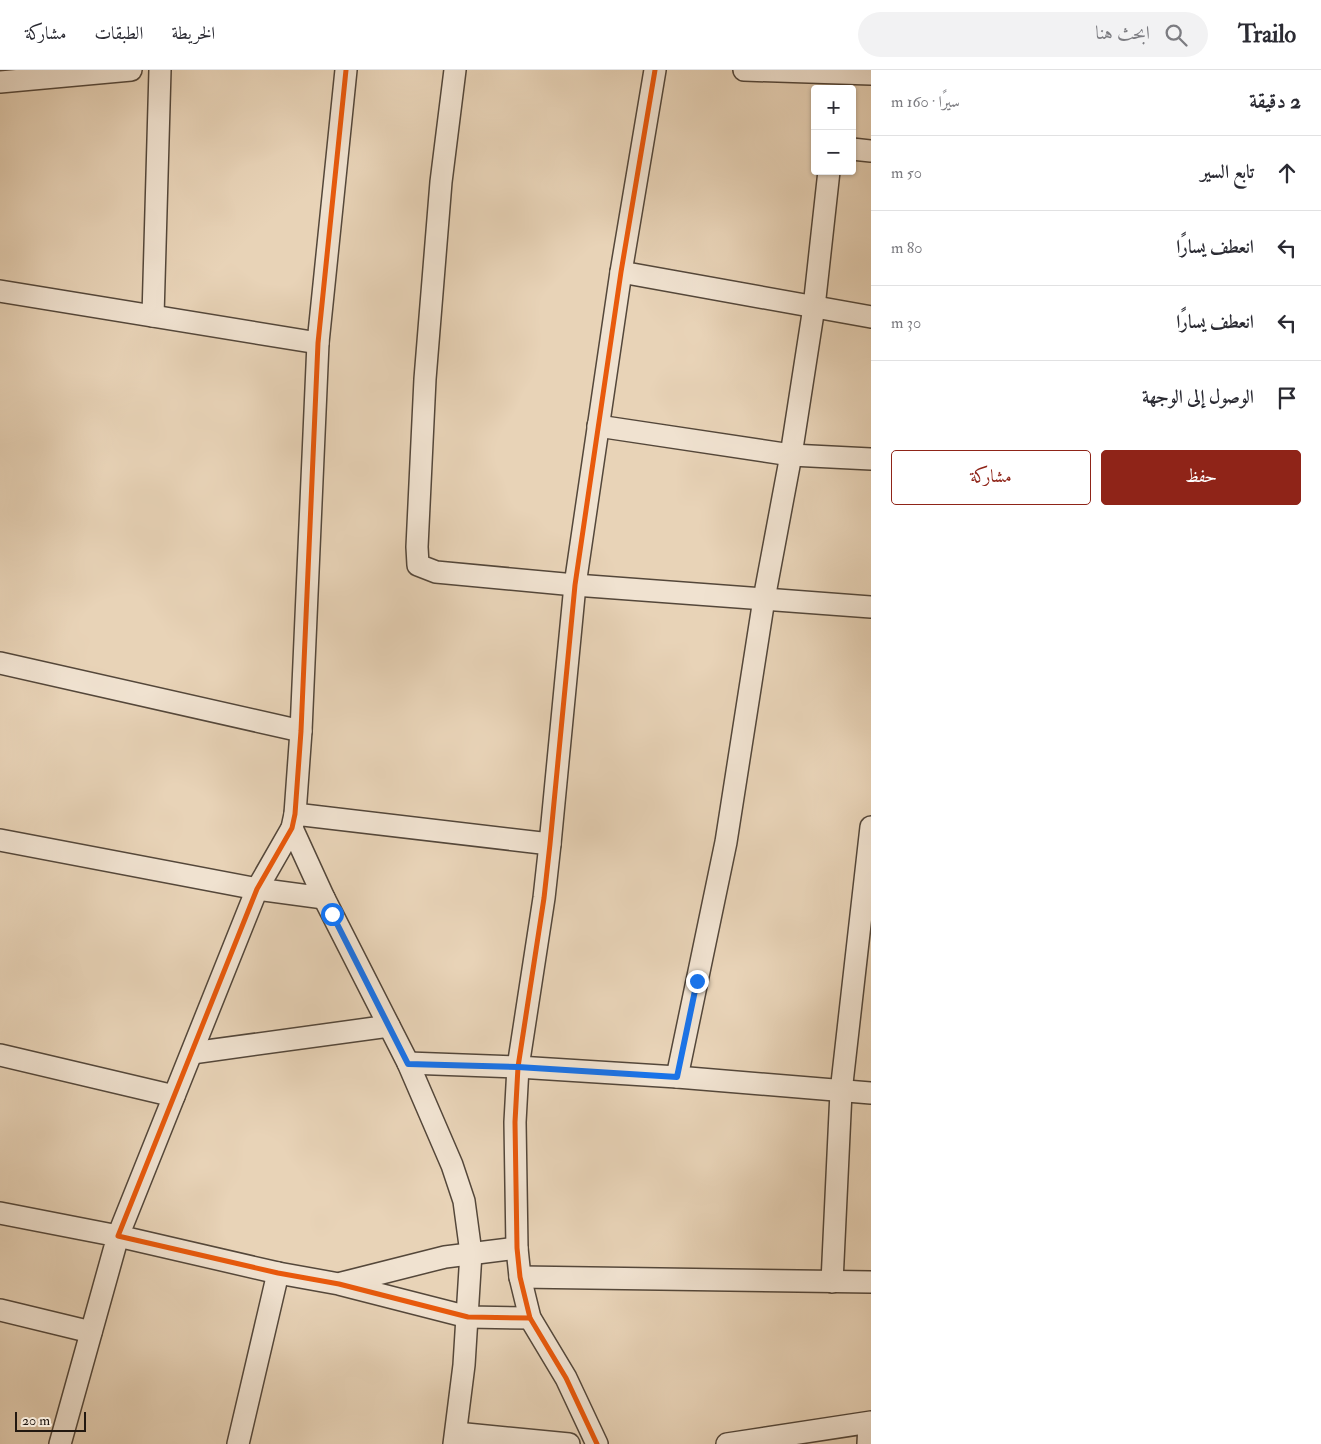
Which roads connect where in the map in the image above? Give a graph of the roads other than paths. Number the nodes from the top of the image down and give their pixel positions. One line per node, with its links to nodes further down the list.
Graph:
1 (131, 70): 9 (street)
2 (160, 70): 16 (street)
3 (346, 70): 18 (street)
4 (455, 70): 22 (street)
5 (656, 70): 13 (street)
6 (744, 70): 7 (street)
7 (786, 71): 8 (street)
8 (871, 74)
9 (0, 82)
10 (856, 149): 11 (street)
11 (871, 151)
12 (829, 175): 15 (street)
13 (621, 272): 15 (street); 19 (street)
14 (0, 291): 16 (street)
15 (814, 307): 17 (street); 20 (street)
16 (153, 316): 18 (street)
17 (871, 317)
18 (318, 343): 26 (street)
19 (598, 426): 20 (street); 22 (street)
20 (791, 455): 21 (street); 23 (street)
21 (871, 459)
22 (575, 585): 23 (street); 30 (street)
23 (764, 599): 24 (street); 38 (street)
24 (871, 606)
25 (0, 662): 26 (street)
26 (301, 731): 27 (street)
27 (293, 821): 30 (street); 31 (street); 32 (street)
28 (871, 828): 39 (street)
29 (0, 840): 31 (street)
30 (550, 844): 37 (street)
31 (257, 889): 32 (street); 34 (street)
32 (324, 898): 33 (street)
33 (389, 1026): 34 (street); 36 (street)
34 (192, 1053): 41 (street)
35 (0, 1055): 41 (street)
36 (408, 1064): 37 (street); 45 (street)
37 (518, 1067): 38 (street); 44 (street)
38 (677, 1077): 39 (street)
39 (841, 1092): 40 (street); 48 (street)
40 (871, 1094)
41 (174, 1096): 43 (street)
42 (0, 1213): 43 (street)
43 (118, 1236): 46 (street); 54 (street)
44 (517, 1248): 45 (street); 47 (street)
45 (471, 1253): 50 (street); 52 (street)
46 (278, 1273): 50 (street); 58 (street)
47 (520, 1277): 48 (street); 53 (street)
48 (832, 1282): 49 (street)
49 (871, 1282)
50 (339, 1284): 52 (street)
51 (0, 1310): 54 (street)
52 (468, 1317): 53 (street); 56 (street)
53 (530, 1318): 60 (street)
54 (91, 1332): 57 (street)
55 (870, 1422): 61 (street); 62 (street)
56 (455, 1438): 59 (street)
57 (60, 1444)
58 (238, 1444)
59 (570, 1444)
60 (597, 1444)
61 (727, 1444)
62 (868, 1444)

